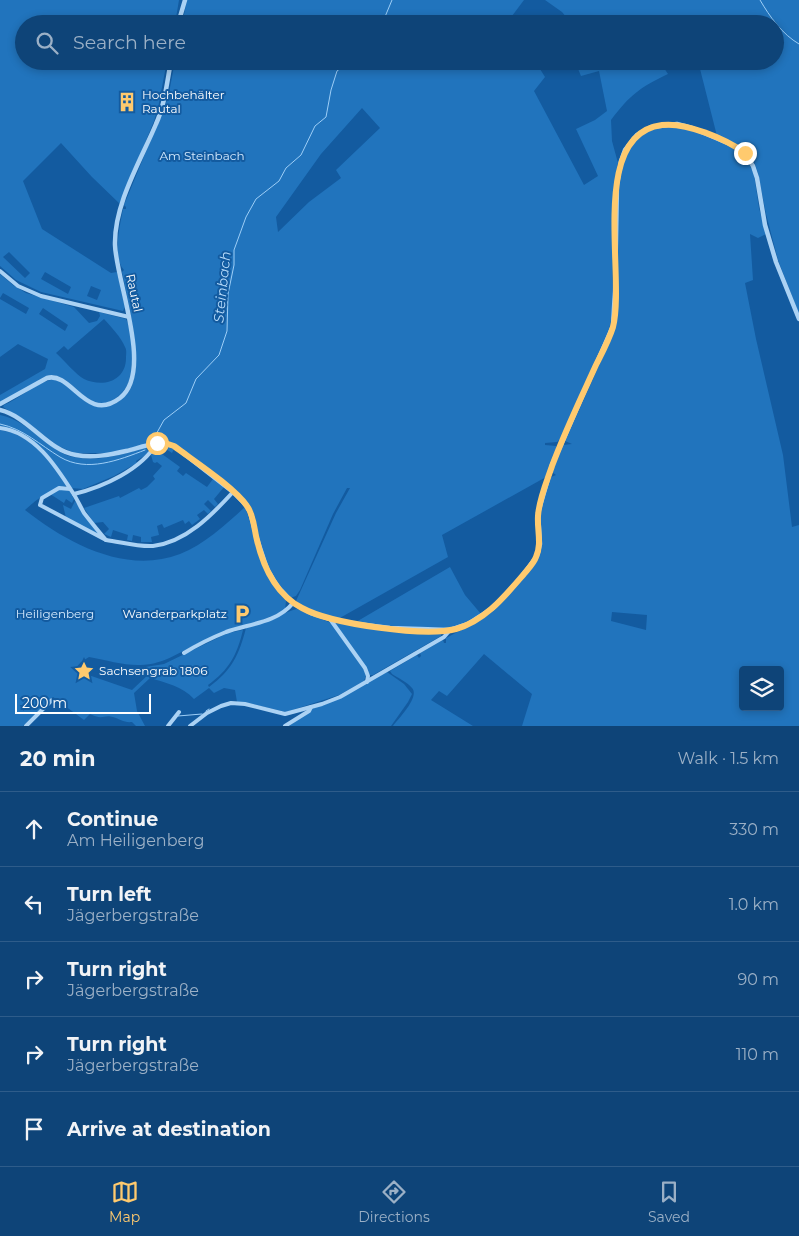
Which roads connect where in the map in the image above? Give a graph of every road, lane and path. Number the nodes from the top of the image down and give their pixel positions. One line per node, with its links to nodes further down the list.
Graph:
1 (185, 0): 2 (street)
2 (181, 15)
3 (169, 70): 5 (street, Rautal)
4 (0, 271): 5 (street)
5 (129, 318): 7 (street, Rautal)
6 (799, 319): 17 (street)
7 (0, 404)
8 (0, 410): 10 (street)
9 (0, 428): 11 (street)
10 (157, 443): 12 (street); 13 (street)
11 (70, 489): 13 (street); 14 (street)
12 (234, 492): 14 (street); 15 (street)
13 (74, 494): 14 (street)
14 (106, 540)
15 (293, 603): 16 (street); 18 (street)
16 (330, 619): 17 (street); 19 (street)
17 (450, 630): 19 (street)
18 (184, 653)
19 (367, 682): 21 (street)
20 (52, 700): 23 (street)
21 (310, 707): 25 (street); 26 (street)
22 (178, 712): 24 (street)
23 (26, 726)
24 (168, 726)
25 (190, 726)
26 (285, 726)

